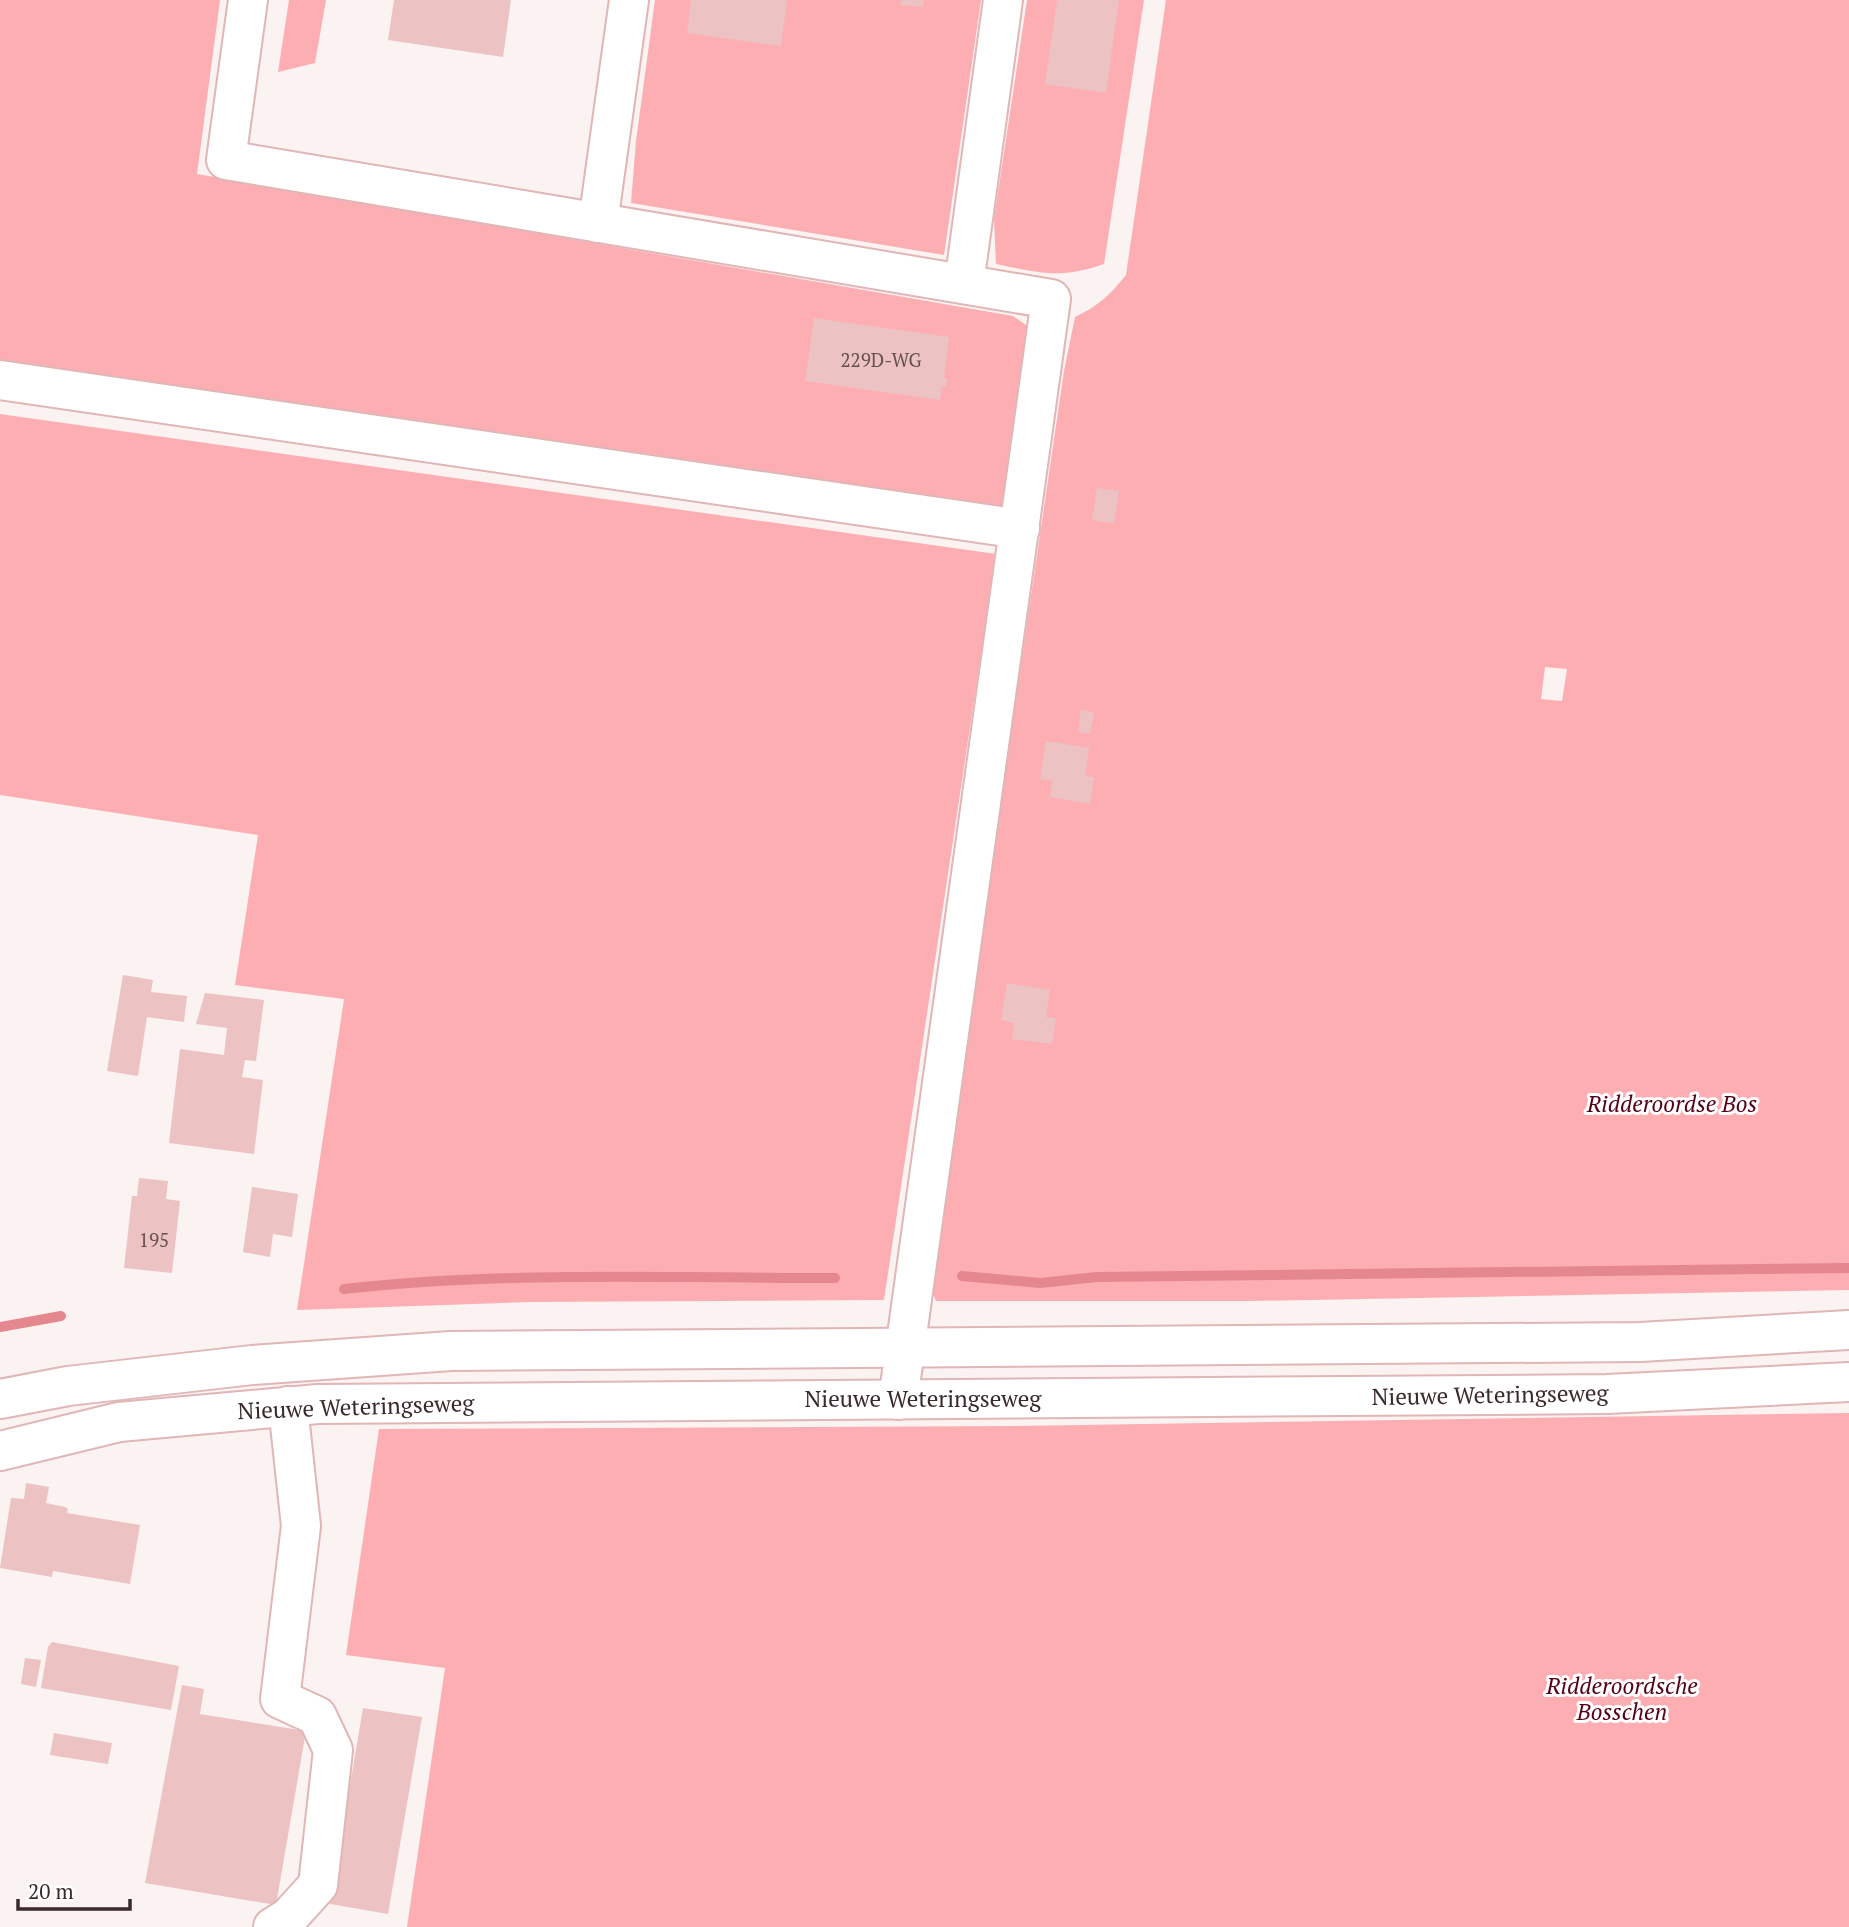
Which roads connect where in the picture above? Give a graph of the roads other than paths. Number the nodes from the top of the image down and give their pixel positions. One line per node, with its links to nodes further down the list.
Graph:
1 (248, 0): 4 (main road)
2 (629, 0): 4 (main road)
3 (1003, 0): 5 (main road)
4 (598, 223): 5 (main road)
5 (964, 284): 7 (main road)
6 (0, 380): 7 (main road)
7 (1020, 529): 9 (main road)
8 (1849, 1330): 9 (main road, Nieuwe Weteringseweg)
9 (905, 1346): 11 (main road, Nieuwe Weteringseweg); 12 (main road)
10 (1849, 1382): 12 (main road, Nieuwe Weteringseweg)
11 (0, 1399)
12 (898, 1399): 13 (main road, Nieuwe Weteringseweg)
13 (288, 1406): 14 (main road, Nieuwe Weteringseweg); 15 (main road)
14 (0, 1451)
15 (273, 1927)

